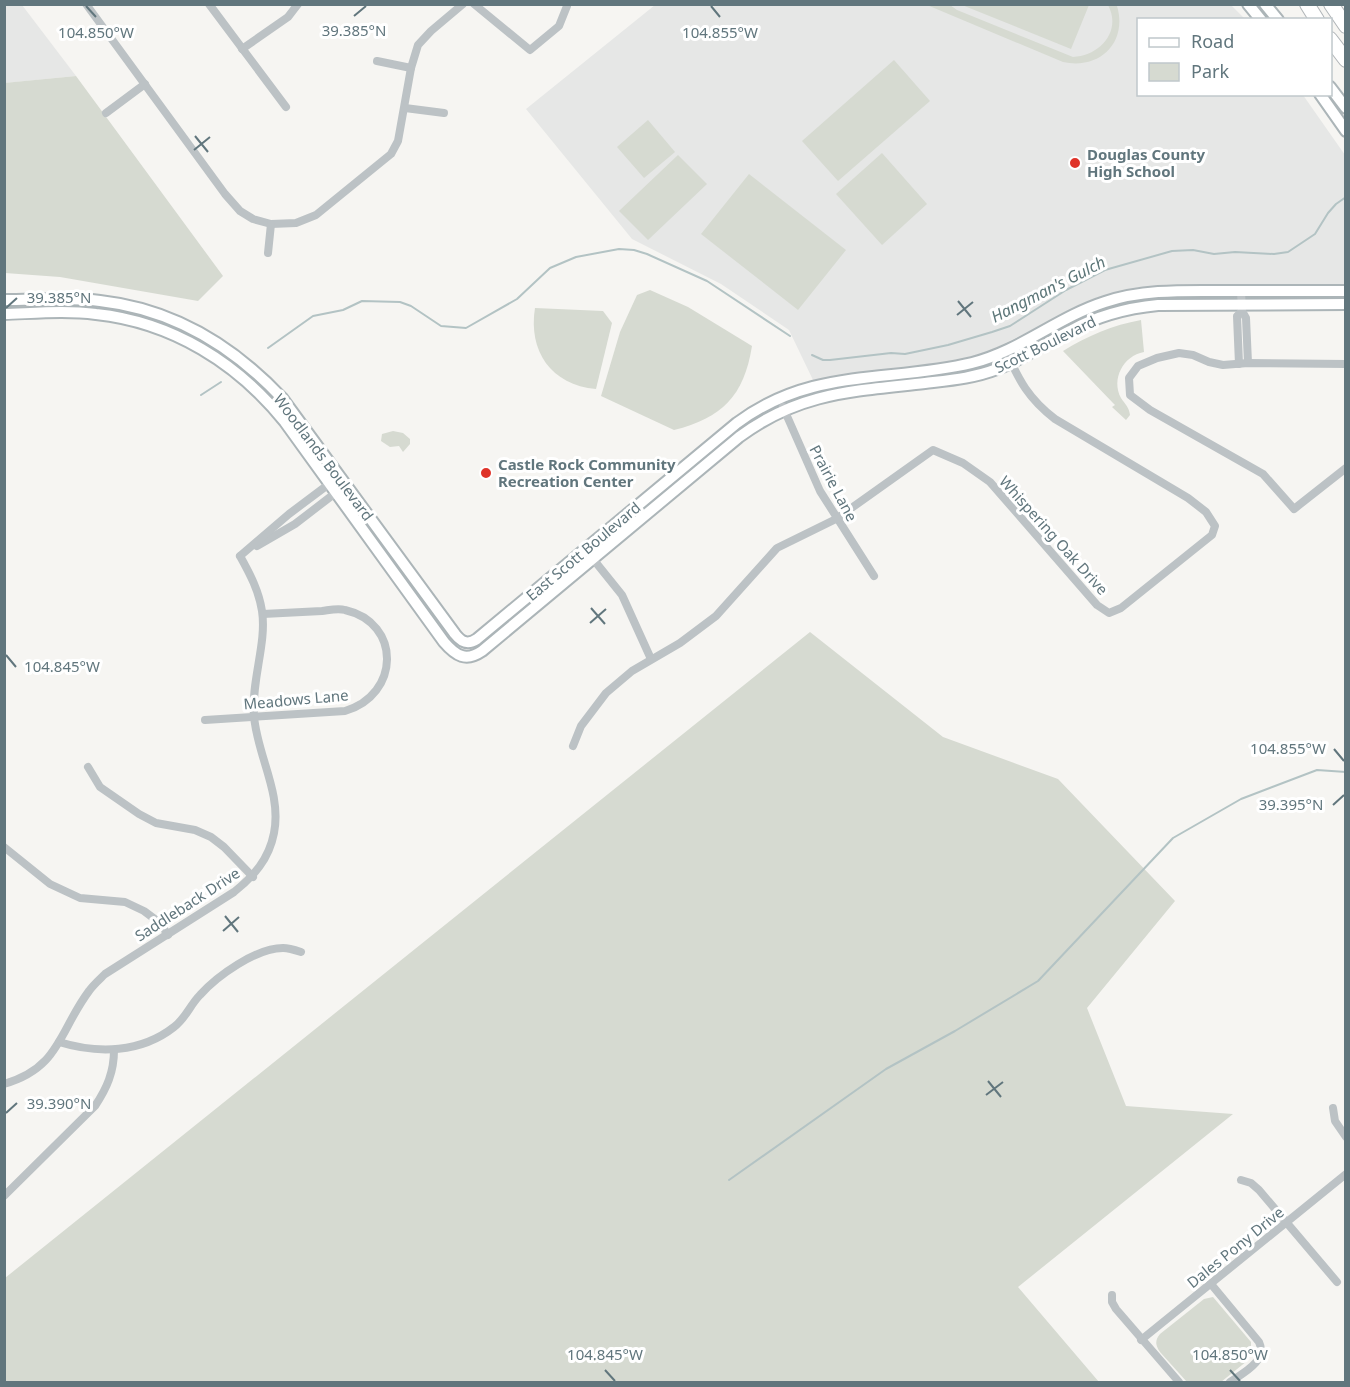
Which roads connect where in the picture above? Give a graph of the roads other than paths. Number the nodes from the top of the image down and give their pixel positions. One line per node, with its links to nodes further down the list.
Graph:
1 (209, 4): 16 (street)
2 (298, 4): 16 (street)
3 (463, 4): 19 (street)
4 (474, 4): 10 (street)
5 (1248, 4): 11 (street)
6 (1265, 4): 12 (street)
7 (1307, 4): 13 (highway)
8 (1330, 4): 14 (highway)
9 (89, 6): 20 (street)
10 (567, 6)
11 (1259, 18)
12 (1276, 18)
13 (1316, 18)
14 (1346, 26)
15 (1332, 42): 17 (highway)
16 (242, 49): 23 (street)
17 (1346, 60)
18 (377, 61): 19 (street)
19 (411, 68): 24 (street)
20 (145, 84): 26 (street); 29 (street)
21 (1332, 90): 25 (street)
22 (1321, 96): 28 (street)
23 (286, 108)
24 (405, 108): 27 (street); 29 (street)
25 (1346, 108)
26 (106, 113)
27 (444, 113)
28 (1346, 131)
29 (271, 224): 30 (street)
30 (268, 253)
31 (1241, 291): 32 (street, Scott Boulevard); 35 (street); 37 (street, Scott Boulevard)
32 (1346, 291)
33 (4, 300): 46 (street, Woodlands Boulevard)
34 (1346, 304): 35 (street, Scott Boulevard)
35 (1241, 307): 38 (street, Scott Boulevard); 39 (street); 40 (street)
36 (4, 314): 47 (street, Woodlands Boulevard)
37 (1006, 351): 38 (street, Whispering Oak Drive); 42 (street, Scott Boulevard)
38 (1011, 363): 44 (street, Scott Boulevard); 49 (street, Whispering Oak Drive)
39 (1248, 363): 40 (street); 41 (street)
40 (1239, 364): 45 (street)
41 (1346, 364)
42 (856, 378): 43 (street, East Scott Boulevard)
43 (778, 398): 44 (street, Prairie Lane); 50 (street, East Scott Boulevard)
44 (783, 410): 49 (street, Prairie Lane); 52 (street, East Scott Boulevard)
45 (1346, 468)
46 (344, 482): 47 (street); 48 (street); 55 (street, Woodlands Boulevard)
47 (329, 484): 48 (street, Woodlands Boulevard); 51 (street)
48 (336, 494): 51 (street); 56 (street, Woodlands Boulevard)
49 (836, 519): 53 (street, Prairie Lane); 57 (street, Whispering Oak Drive)
50 (585, 549): 52 (street); 55 (street, East Scott Boulevard)
51 (240, 556): 54 (street, Saddleback Drive)
52 (594, 560): 56 (street, East Scott Boulevard); 57 (street)
53 (874, 576)
54 (263, 614): 58 (street, Saddleback Drive); 58 (street, Meadows Lane)
55 (466, 643)
56 (464, 657)
57 (651, 659): 60 (street, Whispering Oak Drive)
58 (254, 716): 59 (street, Meadows Lane); 63 (street, Saddleback Drive)
59 (204, 720)
60 (573, 746)
61 (88, 767): 63 (street)
62 (4, 847): 64 (street)
63 (253, 877): 64 (street, Saddleback Drive)
64 (168, 935): 66 (street, Saddleback Drive)
65 (301, 952): 67 (street)
66 (59, 1042): 67 (street); 68 (street, Saddleback Drive)
67 (114, 1050): 73 (street)
68 (4, 1084)
69 (1333, 1108): 70 (street)
70 (1346, 1137)
71 (1346, 1174): 74 (street, Dales Pony Drive)
72 (1241, 1180): 74 (street)
73 (4, 1196)
74 (1286, 1221): 75 (street); 76 (street, Dales Pony Drive)
75 (1337, 1282)
76 (1211, 1284): 78 (street, Dales Pony Drive); 80 (street)
77 (1113, 1294): 78 (street)
78 (1141, 1340): 79 (street)
79 (1179, 1383)
80 (1230, 1383)

